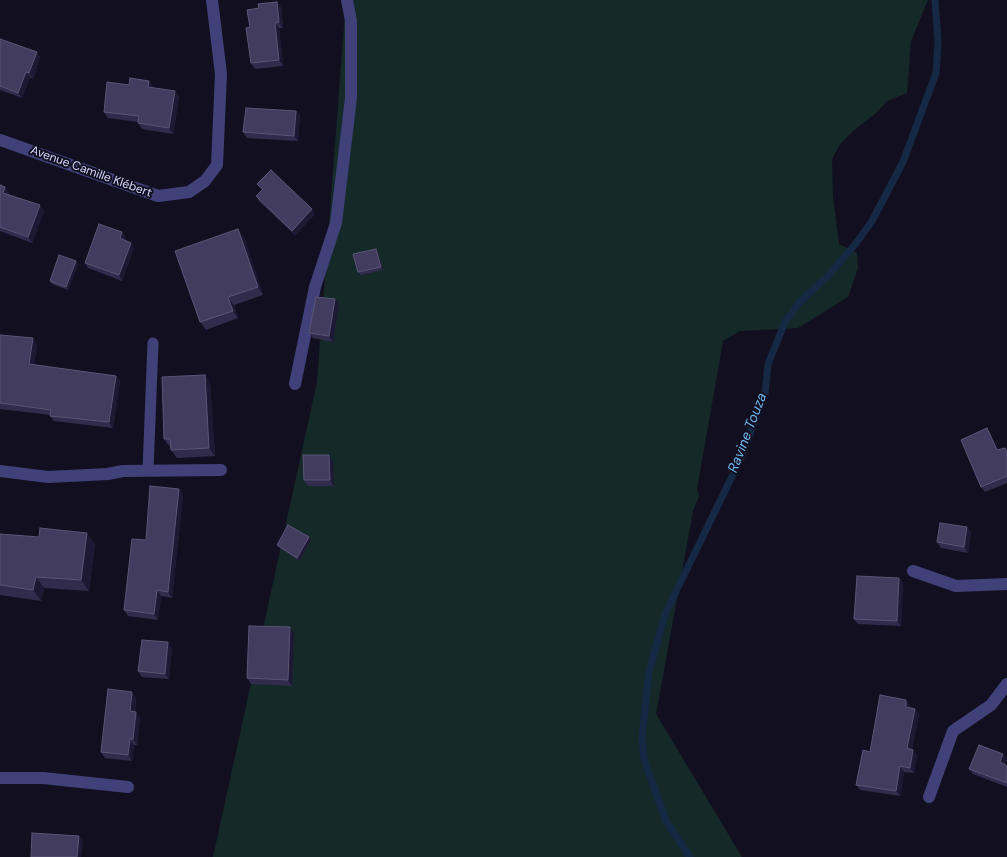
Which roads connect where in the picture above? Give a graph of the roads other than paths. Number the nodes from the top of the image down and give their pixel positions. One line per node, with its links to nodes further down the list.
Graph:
1 (212, 0): 3 (street, Avenue Camille Klébert)
2 (347, 0): 5 (street)
3 (0, 140)
4 (153, 343): 6 (lane)
5 (295, 384)
6 (148, 470): 7 (street); 8 (street)
7 (221, 470)
8 (0, 471)
9 (913, 571): 10 (street)
10 (1007, 584)
11 (1007, 684): 14 (street)
12 (0, 778): 13 (street)
13 (128, 787)
14 (930, 797)

